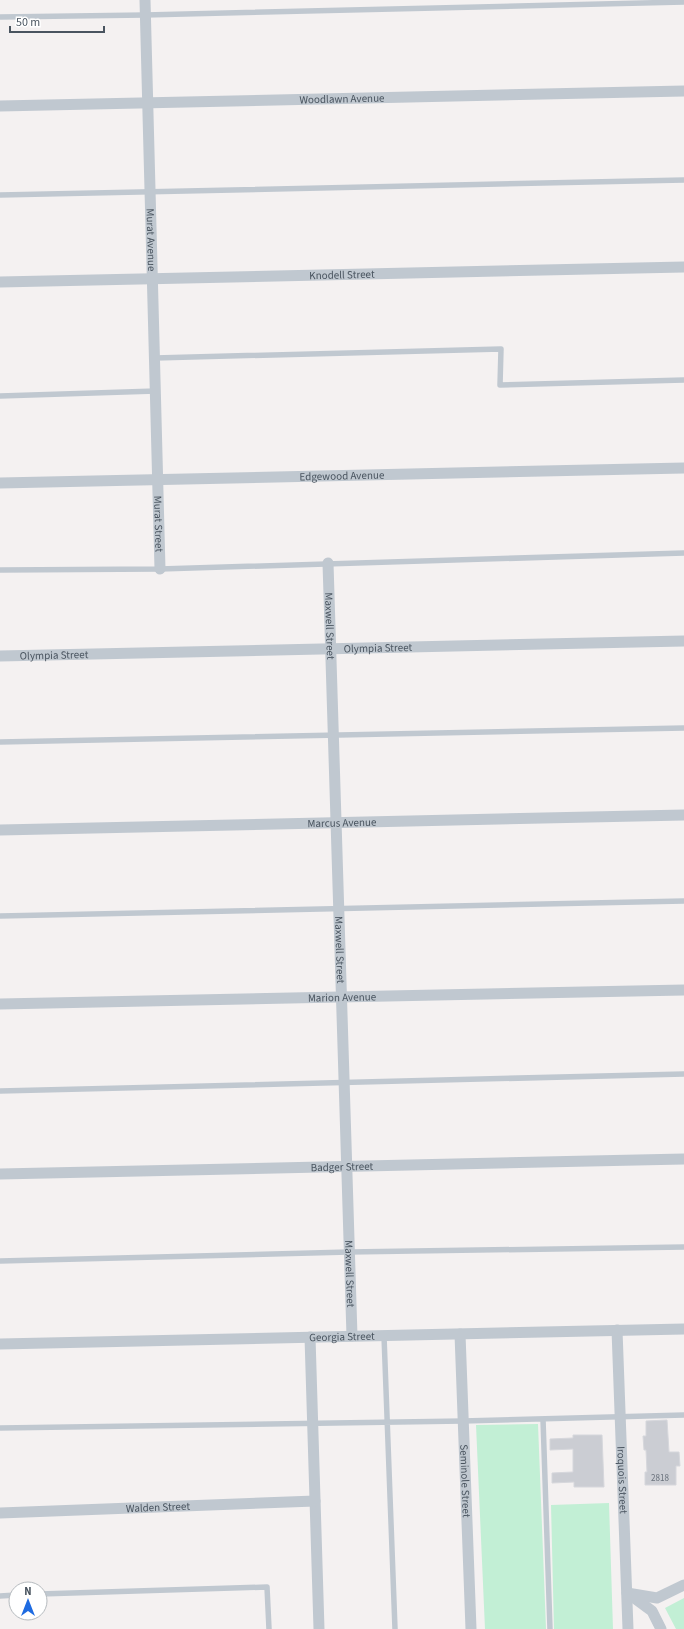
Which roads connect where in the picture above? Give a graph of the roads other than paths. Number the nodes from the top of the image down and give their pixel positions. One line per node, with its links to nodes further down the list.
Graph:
1 (145, 0): 3 (street, Murat Avenue)
2 (684, 2): 3 (lane)
3 (145, 15): 4 (lane); 6 (street, Murat Avenue)
4 (0, 17)
5 (684, 91): 6 (street, Woodlawn Avenue)
6 (148, 104): 7 (street, Woodlawn Avenue); 9 (street, Murat Avenue)
7 (0, 106)
8 (684, 180): 9 (lane)
9 (150, 192): 10 (lane); 12 (street, Murat Avenue)
10 (0, 195)
11 (684, 267): 12 (street, Knodell Street)
12 (152, 279): 13 (street, Knodell Street); 14 (street, Murat Avenue)
13 (0, 282)
14 (155, 358): 15 (lane); 16 (street, Murat Avenue)
15 (684, 380)
16 (156, 391): 17 (lane); 19 (street, Murat Avenue)
17 (0, 396)
18 (684, 468): 19 (street, Edgewood Avenue)
19 (158, 479): 20 (street, Edgewood Avenue); 23 (street, Murat Street)
20 (0, 483)
21 (684, 552): 22 (lane)
22 (328, 562): 23 (lane); 26 (street, Maxwell Street)
23 (160, 569): 24 (lane)
24 (0, 570)
25 (684, 641): 26 (street, Olympia Street)
26 (330, 649): 27 (street, Olympia Street); 29 (street, Maxwell Street)
27 (0, 656)
28 (684, 728): 29 (lane)
29 (333, 735): 30 (lane); 32 (street, Maxwell Street)
30 (0, 742)
31 (684, 815): 32 (street, Marcus Avenue)
32 (336, 823): 33 (street, Marcus Avenue); 35 (street, Maxwell Street)
33 (0, 830)
34 (684, 901): 35 (lane)
35 (338, 909): 36 (lane); 38 (street, Maxwell Street)
36 (0, 916)
37 (684, 990): 38 (street, Marion Avenue)
38 (341, 997): 39 (street, Marion Avenue); 41 (street, Maxwell Street)
39 (0, 1004)
40 (684, 1074): 41 (lane)
41 (344, 1082): 42 (lane); 44 (street, Maxwell Street)
42 (0, 1090)
43 (684, 1159): 44 (street, Badger Street)
44 (347, 1166): 45 (street, Badger Street); 47 (street, Maxwell Street)
45 (0, 1174)
46 (684, 1247): 47 (lane)
47 (349, 1252): 48 (lane); 52 (street, Maxwell Street)
48 (0, 1261)
49 (684, 1329): 50 (street, Georgia Street)
50 (617, 1330): 51 (street, Georgia Street); 57 (street, Iroquois Street)
51 (460, 1334): 53 (street, Georgia Street); 59 (street, Seminole Street)
52 (352, 1336): 53 (street, Georgia Street); 54 (street, Georgia Street)
53 (384, 1336): 60 (lane)
54 (310, 1338): 55 (street, Georgia Street); 61 (street)
55 (0, 1344)
56 (684, 1416): 57 (lane)
57 (621, 1417): 58 (lane); 66 (street, Iroquois Street)
58 (543, 1419): 59 (lane); 72 (lane)
59 (463, 1421): 60 (lane); 71 (street, Seminole Street)
60 (388, 1422): 61 (lane); 70 (lane)
61 (312, 1424): 62 (lane); 63 (street)
62 (0, 1428)
63 (315, 1501): 64 (street, Walden Street); 69 (street)
64 (0, 1513)
65 (684, 1585): 66 (street)
66 (627, 1593): 73 (street, Iroquois Street); 74 (street)
67 (48, 1594): 68 (lane)
68 (269, 1629)
69 (319, 1629)
70 (395, 1629)
71 (471, 1629)
72 (550, 1629)
73 (628, 1629)
74 (661, 1629)

